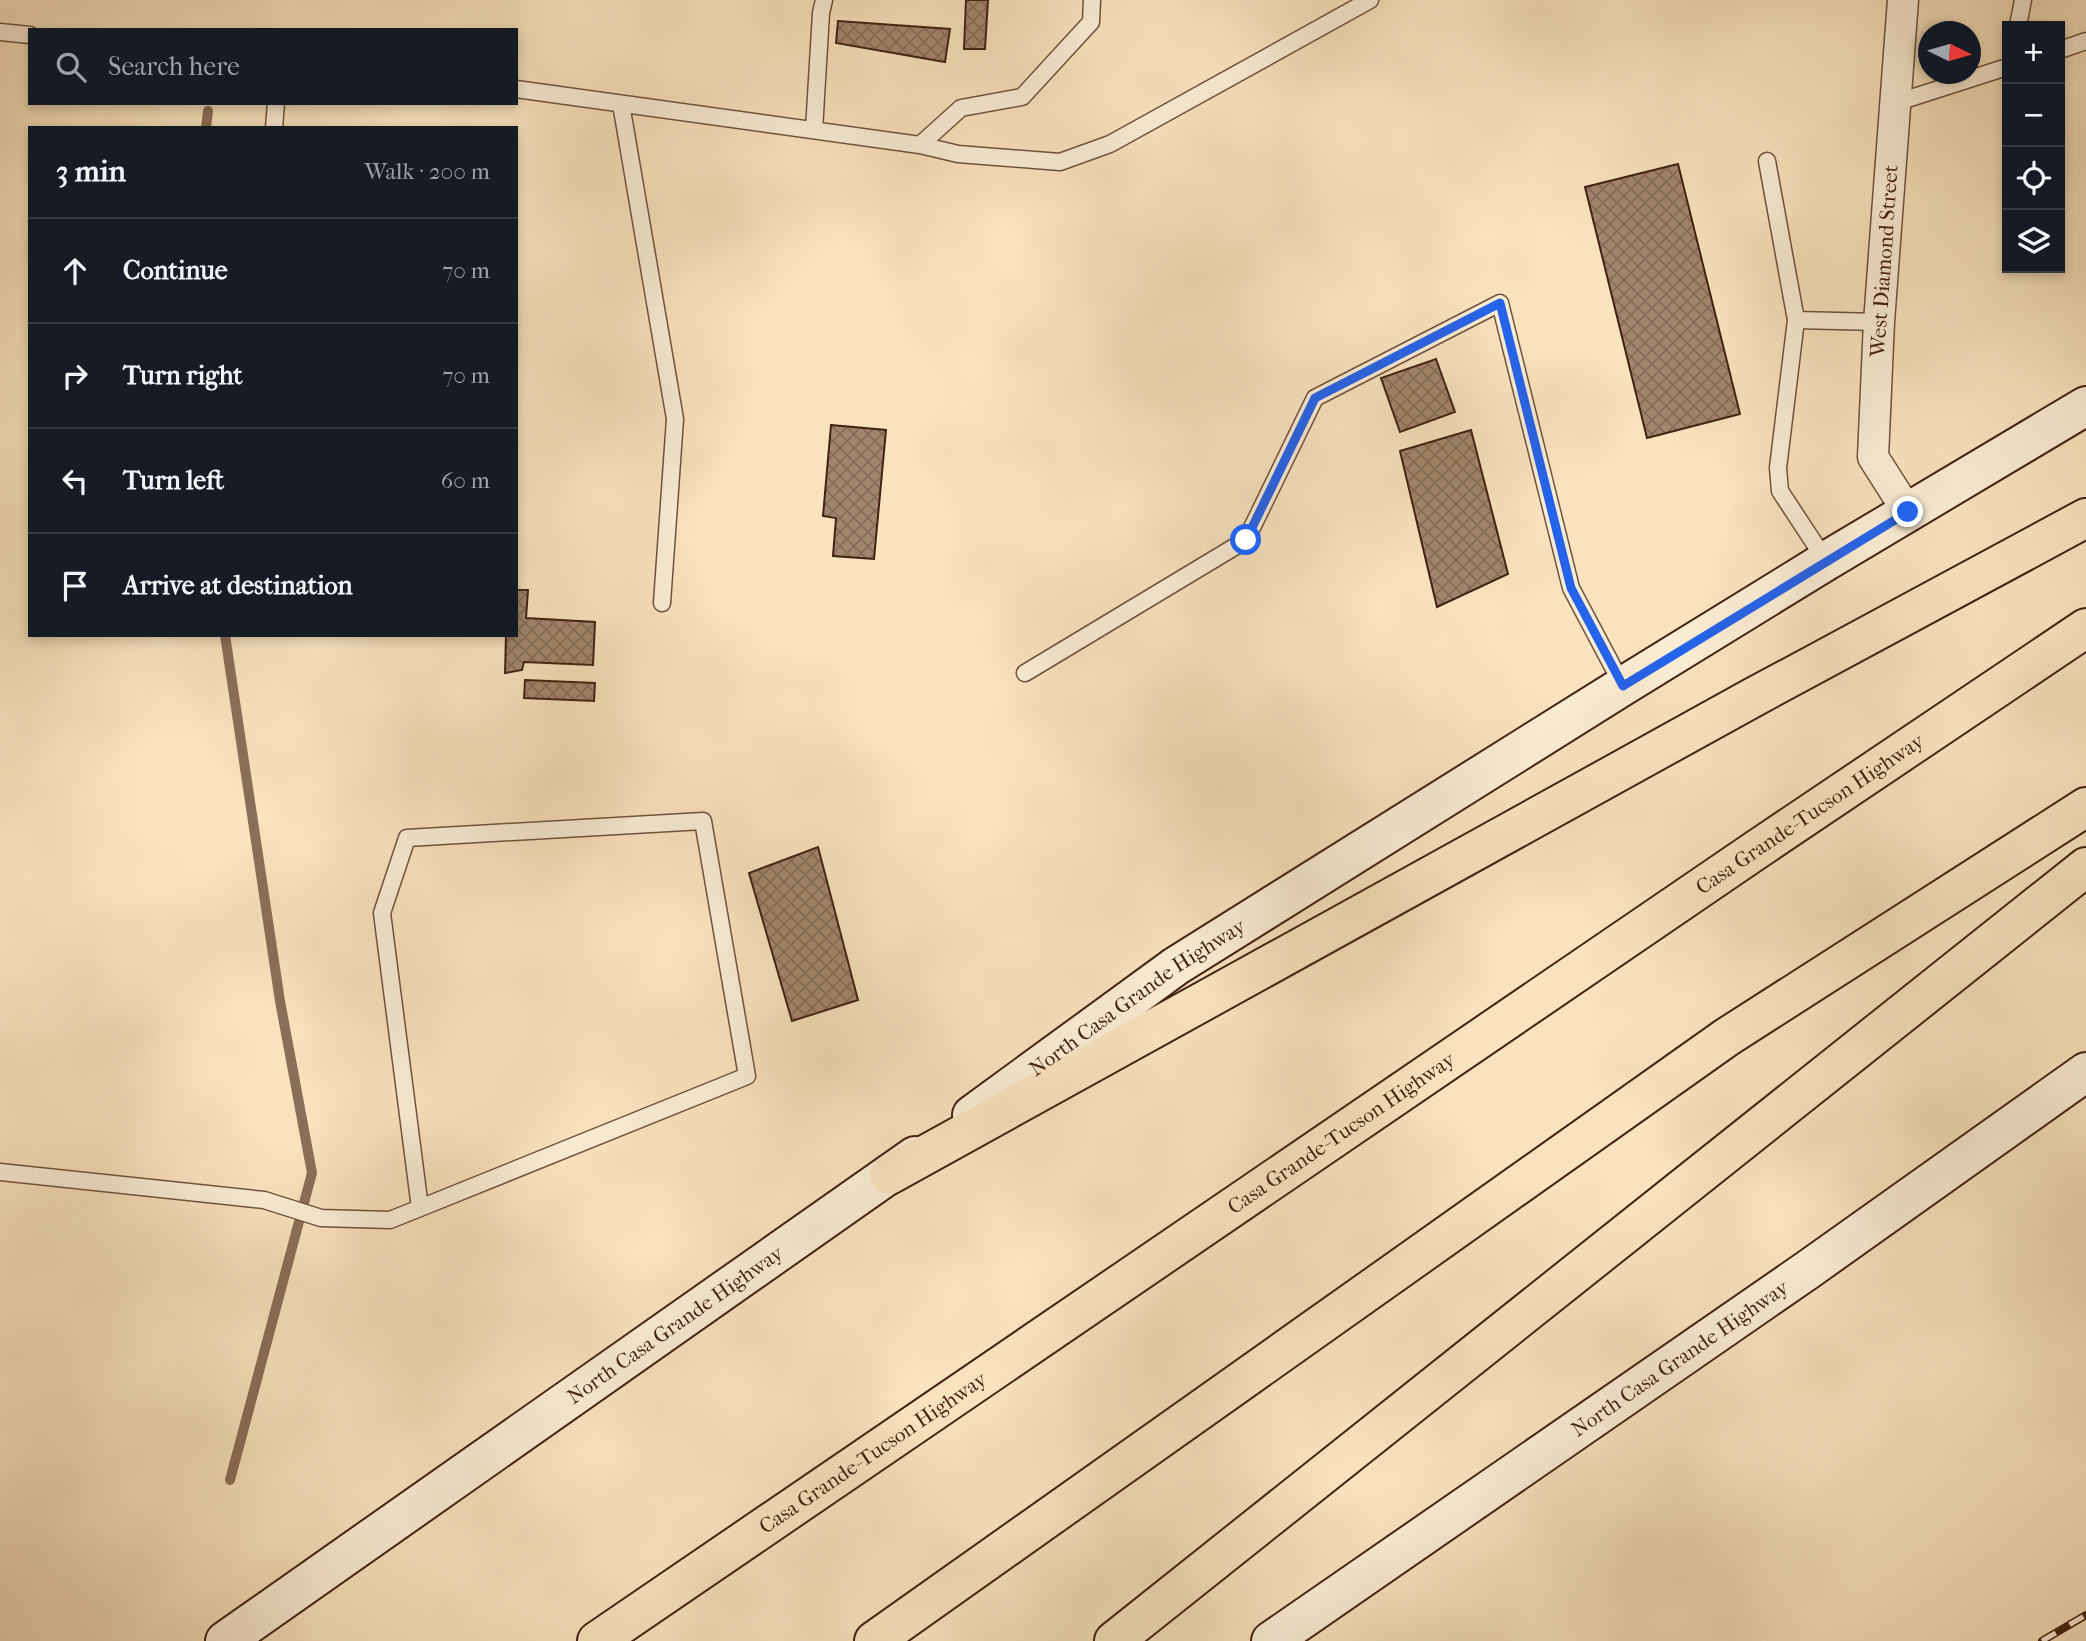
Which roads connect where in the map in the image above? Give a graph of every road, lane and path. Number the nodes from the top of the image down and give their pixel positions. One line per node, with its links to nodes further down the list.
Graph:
1 (824, 0): 17 (lane)
2 (1092, 0): 18 (lane)
3 (1370, 0): 18 (lane)
4 (1903, 0): 13 (street, West Diamond Street)
5 (2023, 0): 6 (lane)
6 (2019, 21)
7 (0, 32): 8 (lane)
8 (28, 35)
9 (2086, 41): 10 (lane)
10 (2065, 48)
11 (2002, 69): 13 (lane)
12 (518, 89): 14 (lane)
13 (1895, 103): 21 (street, West Diamond Street)
14 (621, 104): 17 (lane); 26 (lane)
15 (276, 105): 16 (lane)
16 (274, 126)
17 (814, 131): 18 (lane)
18 (920, 145)
19 (1767, 161): 20 (lane)
20 (1796, 320): 21 (lane); 25 (lane)
21 (1879, 322): 23 (street, West Diamond Street)
22 (2086, 406): 23 (main road, North Casa Grande Highway)
23 (1908, 512): 25 (main road, North Casa Grande Highway)
24 (2086, 518): 34 (highway)
25 (1826, 561): 29 (main road, North Casa Grande Highway)
26 (662, 603)
27 (2086, 628): 37 (highway, Casa Grande-Tucson Highway)
28 (1026, 673): 29 (lane)
29 (1623, 686): 34 (main road, North Casa Grande Highway)
30 (2086, 807): 38 (highway)
31 (2086, 867): 39 (highway)
32 (2086, 1072): 40 (main road, North Casa Grande Highway)
33 (0, 1172): 35 (lane)
34 (889, 1175): 36 (main road, North Casa Grande Highway)
35 (420, 1208): 35 (lane)
36 (225, 1641)
37 (597, 1641)
38 (874, 1641)
39 (1114, 1641)
40 (1271, 1641)

